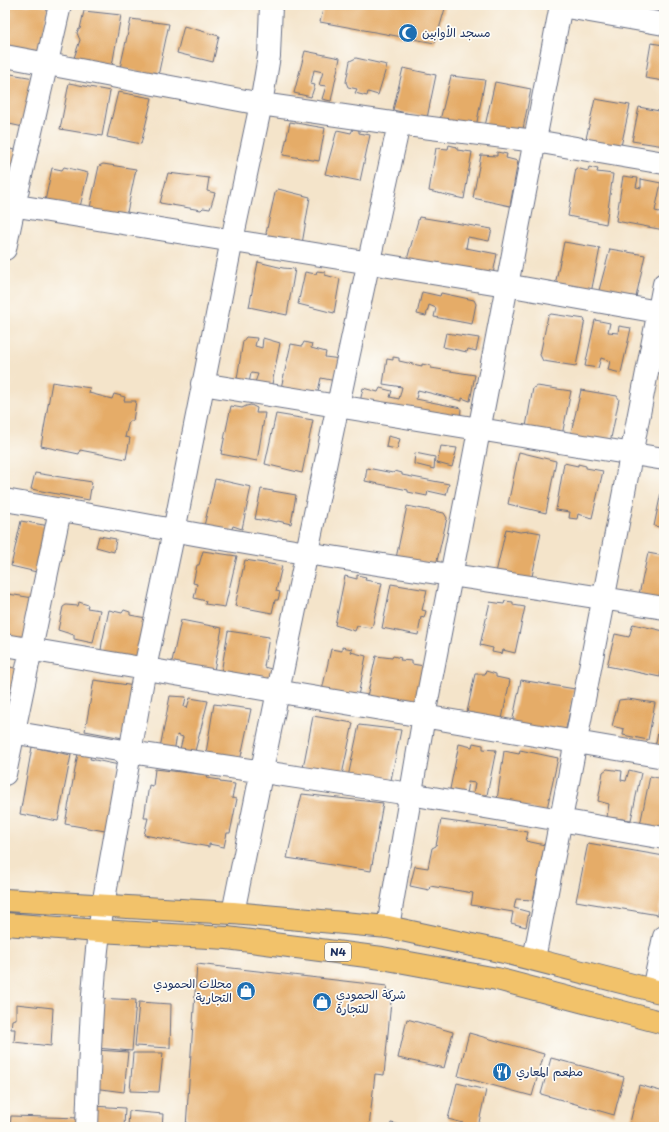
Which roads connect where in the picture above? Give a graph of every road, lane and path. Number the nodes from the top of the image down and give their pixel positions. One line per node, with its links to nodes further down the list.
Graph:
1 (60, 5): 6 (street)
2 (272, 5): 7 (street)
3 (561, 6): 4 (street); 9 (street)
4 (664, 24)
5 (5, 56): 6 (street)
6 (47, 64): 7 (street); 11 (street)
7 (262, 104): 8 (street); 12 (street)
8 (399, 124): 9 (street); 14 (street)
9 (535, 141): 10 (street); 16 (street)
10 (664, 163)
11 (10, 205): 12 (street); 13 (street)
12 (232, 240): 14 (street); 18 (street)
13 (5, 249)
14 (368, 263): 16 (street); 19 (street)
15 (664, 284): 17 (street)
16 (506, 285): 17 (street); 20 (street)
17 (661, 312): 21 (street)
18 (202, 384): 19 (street); 25 (street)
19 (338, 406): 20 (street); 26 (street)
20 (479, 429): 21 (street); 27 (street)
21 (631, 454): 22 (street); 28 (street)
22 (664, 459)
23 (5, 500): 24 (street)
24 (60, 510): 25 (street); 31 (street)
25 (174, 531): 26 (street); 32 (street)
26 (307, 553): 27 (street); 33 (street)
27 (451, 575): 28 (street); 34 (street)
28 (603, 598): 29 (street); 36 (street)
29 (664, 608)
30 (5, 645): 31 (street)
31 (31, 649): 32 (street); 35 (street)
32 (145, 668): 33 (street); 37 (street)
33 (278, 691): 34 (street); 39 (street)
34 (424, 716): 36 (street); 41 (street)
35 (9, 732): 37 (street); 40 (street)
36 (576, 742): 38 (street); 42 (street)
37 (130, 752): 39 (street); 45 (street)
38 (664, 757)
39 (261, 772): 41 (street); 46 (street)
40 (5, 774)
41 (410, 794): 42 (street); 48 (street)
42 (561, 820): 43 (street); 51 (street)
43 (664, 838)
44 (5, 900): 45 (highway)
45 (103, 905): 46 (highway); 49 (street)
46 (233, 913): 48 (highway)
47 (5, 924): 49 (highway, N4)
48 (388, 927): 51 (highway)
49 (99, 931): 53 (highway, N4); 54 (street)
50 (664, 937): 52 (street)
51 (534, 960): 52 (highway)
52 (659, 992)
53 (664, 1023)
54 (87, 1127)

